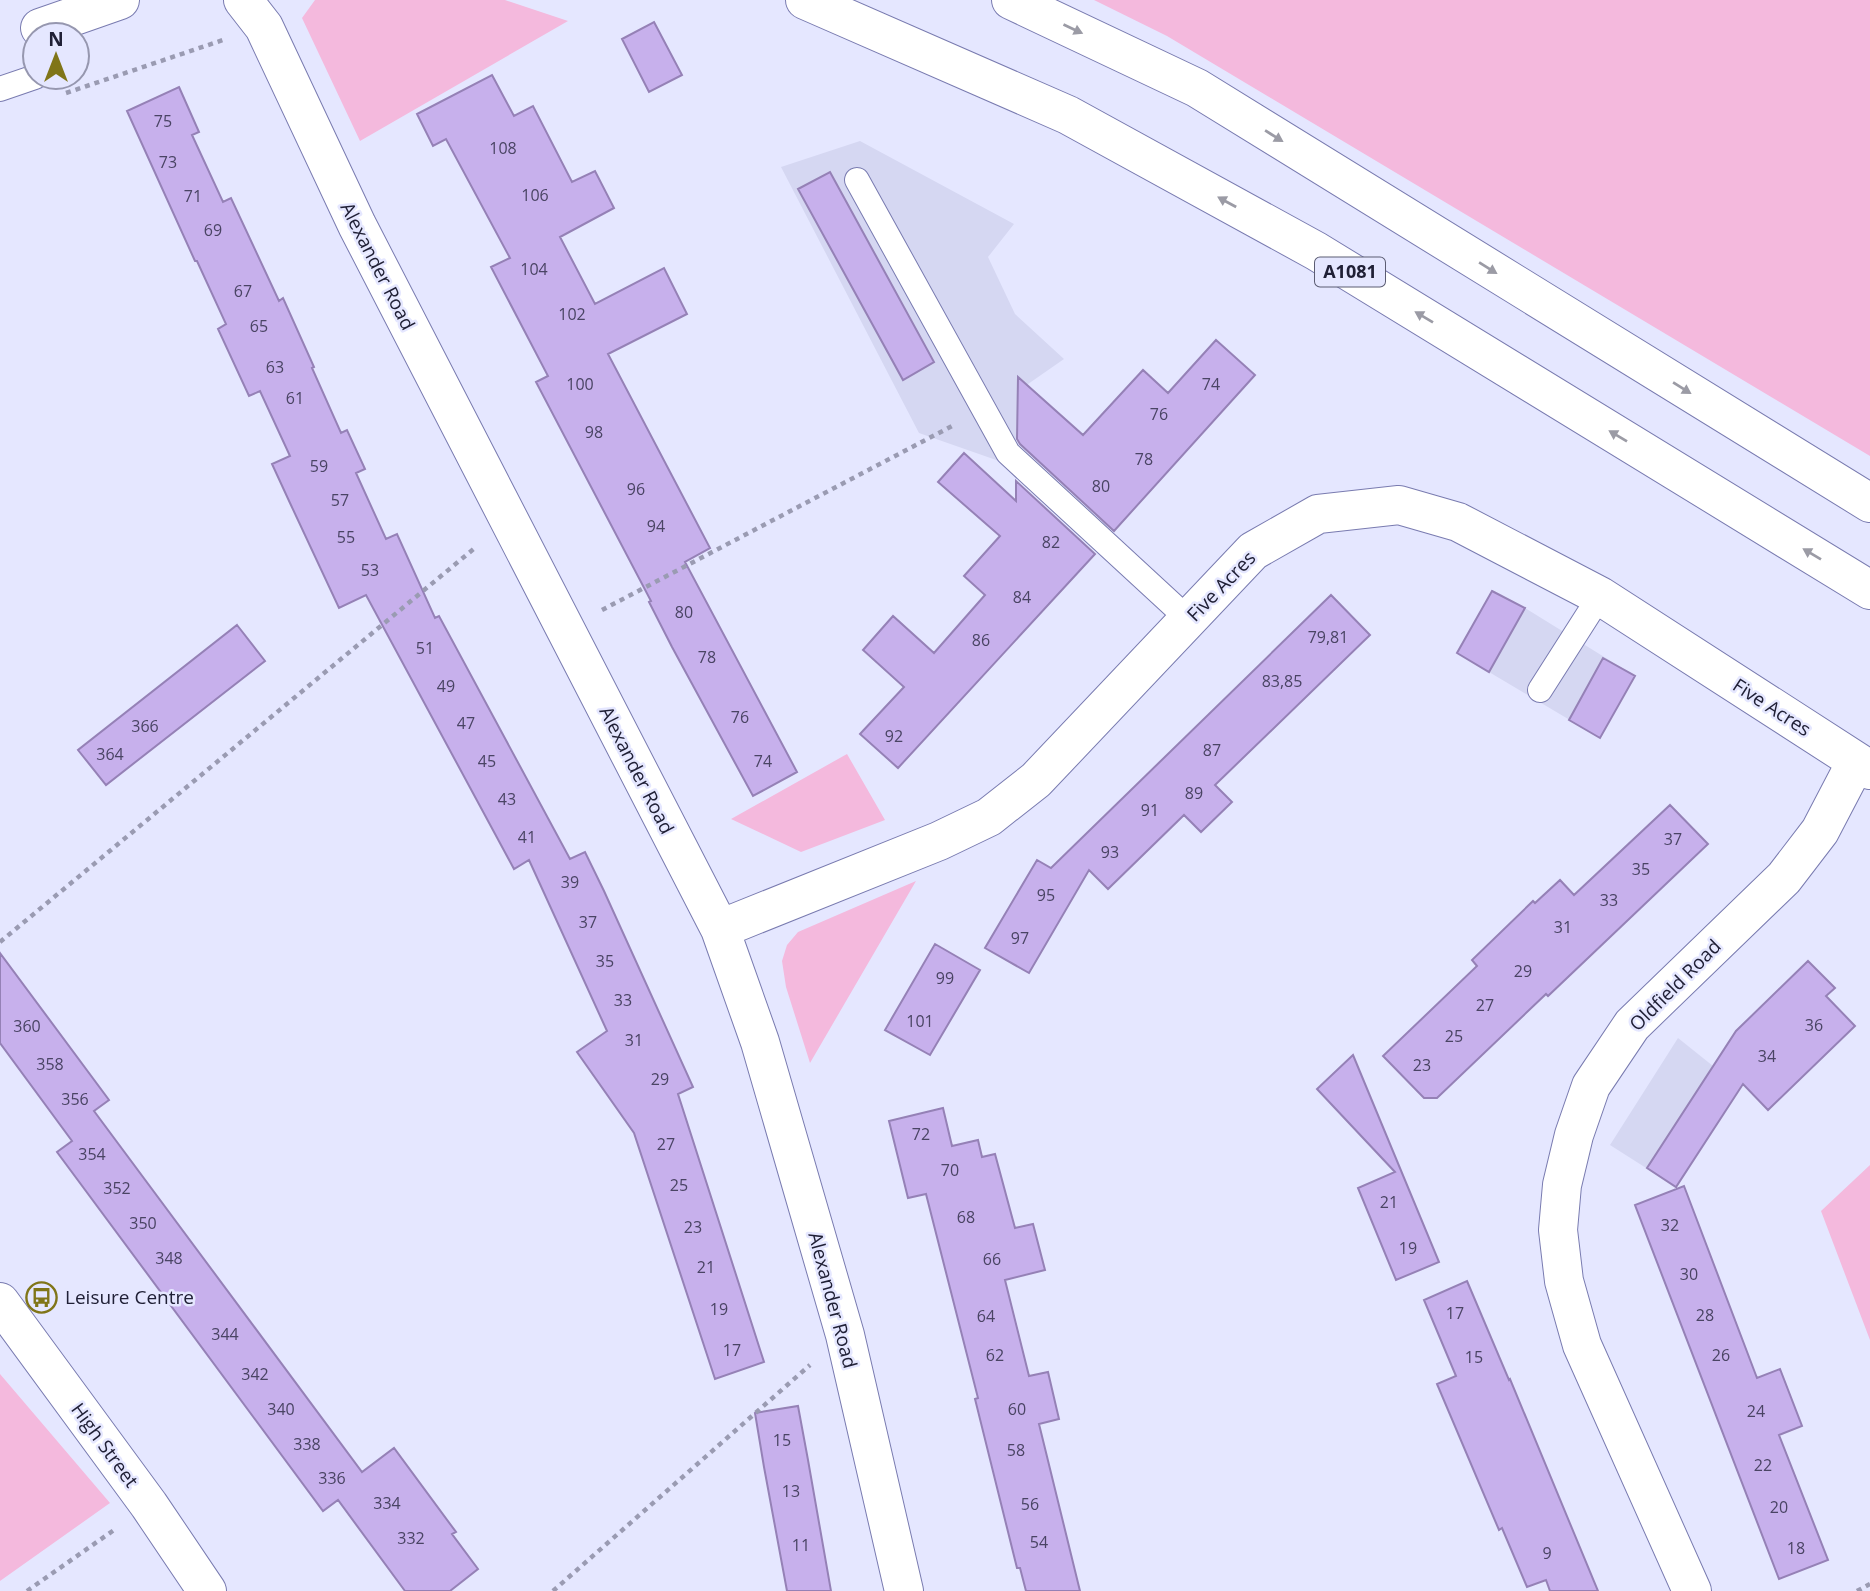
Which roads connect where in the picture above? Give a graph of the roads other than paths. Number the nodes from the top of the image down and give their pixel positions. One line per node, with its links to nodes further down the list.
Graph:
1 (120, 0): 5 (street)
2 (804, 0): 10 (street, A1081, one-way to 2)
3 (1012, 0): 9 (street, one-way to 9)
4 (253, 13): 15 (street, Alexander Road)
5 (70, 21)
6 (21, 82): 7 (lane)
7 (0, 89)
8 (857, 180): 12 (lane)
9 (1870, 503)
10 (1870, 590)
11 (1600, 596): 12 (street, Five Acres); 13 (lane); 14 (street, Five Acres)
12 (1188, 619): 15 (street, Five Acres)
13 (1540, 690)
14 (1863, 766): 19 (street, Oldfield Road)
15 (720, 929): 18 (street, Alexander Road)
16 (0, 1302): 17 (street, High Street)
17 (207, 1591)
18 (904, 1591)
19 (1692, 1591)

